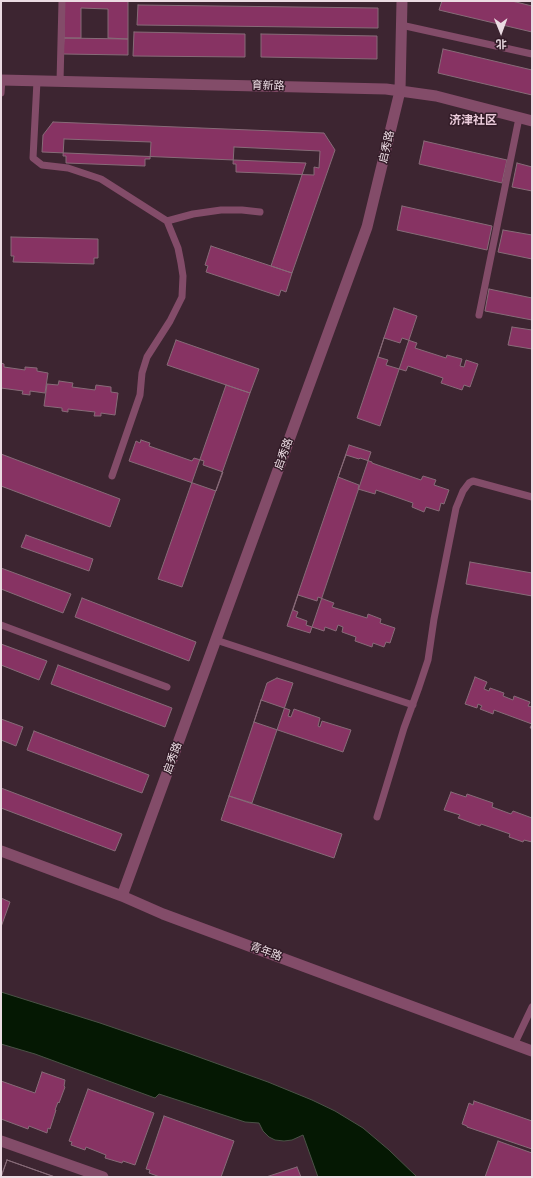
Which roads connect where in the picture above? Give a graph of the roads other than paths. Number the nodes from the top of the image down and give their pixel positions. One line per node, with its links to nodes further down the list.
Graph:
1 (62, 1): 7 (lane)
2 (402, 1): 3 (street, 启秀路)
3 (401, 25): 4 (lane); 8 (street, 启秀路)
4 (532, 54)
5 (1, 80): 6 (street, 育新路); 9 (lane)
6 (37, 81): 7 (street, 育新路); 13 (lane)
7 (60, 82): 8 (street, 育新路)
8 (400, 91): 10 (street, 育新路); 18 (street, 启秀路)
9 (1, 93)
10 (519, 118): 11 (street, 育新路); 14 (lane)
11 (532, 121)
12 (260, 212): 13 (lane)
13 (167, 221): 15 (lane)
14 (479, 315)
15 (112, 476)
16 (532, 497): 20 (lane)
17 (1, 625): 19 (lane)
18 (216, 640): 20 (lane); 23 (street, 启秀路)
19 (167, 687)
20 (413, 705): 21 (lane)
21 (377, 817)
22 (1, 851): 23 (street, 青年路)
23 (122, 896): 25 (street, 青年路)
24 (532, 1008): 25 (lane)
25 (514, 1045): 26 (street, 青年路)
26 (532, 1051)
27 (1, 1141): 28 (street)
28 (103, 1177)

